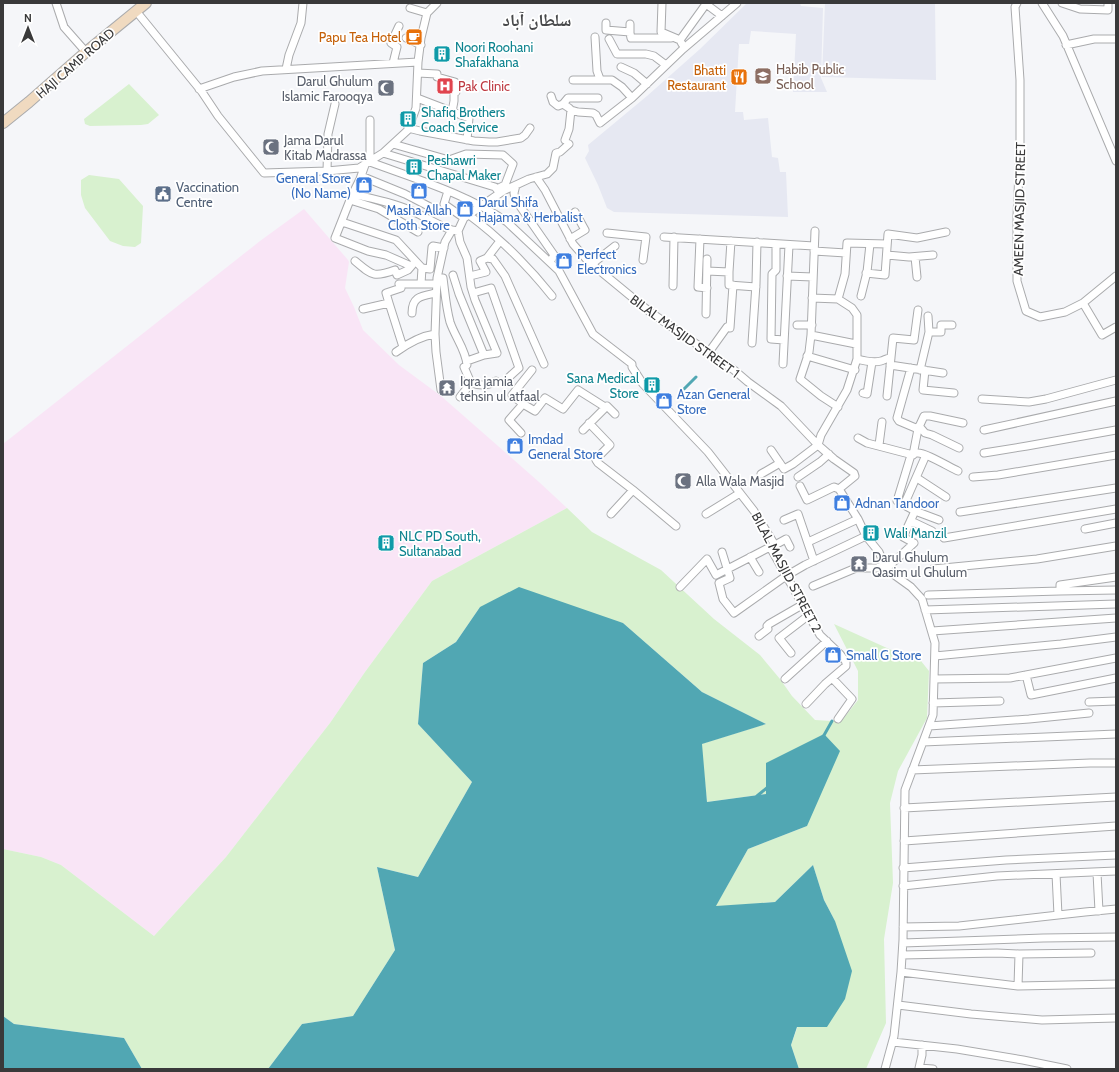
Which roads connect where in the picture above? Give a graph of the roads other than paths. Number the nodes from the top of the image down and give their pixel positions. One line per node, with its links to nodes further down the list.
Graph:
1 (56, 3): 25 (street)
2 (146, 3): 12 (street, HAJI CAMP ROAD)
3 (303, 3): 30 (street)
4 (437, 3): 13 (street)
5 (662, 3): 20 (street)
6 (737, 3): 14 (street)
7 (1017, 3): 118 (street, AMEEN MASJID STREET)
8 (1042, 3): 23 (street)
9 (1062, 3): 10 (street)
10 (1108, 3)
11 (410, 8): 13 (street)
12 (136, 11): 25 (street, HAJI CAMP ROAD); 35 (street)
13 (427, 13): 22 (street)
14 (722, 16): 20 (street); 24 (street)
15 (606, 23): 20 (street)
16 (399, 26): 27 (street)
17 (595, 37): 32 (street)
18 (406, 38): 22 (street)
19 (609, 38): 28 (street)
20 (678, 39): 24 (street)
21 (1116, 39): 23 (street)
22 (421, 45): 26 (street)
23 (1066, 45): 51 (street)
24 (683, 49): 28 (street)
25 (86, 52): 45 (street, HAJI CAMP ROAD)
26 (418, 62): 27 (street); 31 (street)
27 (393, 63): 30 (street)
28 (666, 65): 34 (street)
29 (621, 67): 34 (street)
30 (286, 69): 35 (street)
31 (418, 74): 37 (street); 43 (street)
32 (600, 79): 33 (street); 39 (street)
33 (573, 80)
34 (647, 84): 39 (street)
35 (199, 89): 53 (street)
36 (551, 96): 41 (street)
37 (417, 98): 43 (street); 46 (street)
38 (598, 98): 41 (street)
39 (632, 98): 42 (street)
40 (335, 104): 53 (street)
41 (563, 104): 42 (street)
42 (571, 110): 55 (street)
43 (452, 112): 48 (street)
44 (370, 120): 52 (street)
45 (3, 123)
46 (408, 128): 48 (street); 49 (street)
47 (530, 128): 48 (street)
48 (467, 140)
49 (393, 144): 50 (street); 58 (street)
50 (383, 153): 52 (street); 58 (street)
51 (1116, 161)
52 (367, 163): 53 (street); 54 (street); 57 (street, BILAL MASJID STREET 2)
53 (327, 172)
54 (361, 176): 59 (street); 61 (street)
55 (536, 177): 56 (street); 72 (street, BILAL MASJID STREET 1)
56 (516, 185): 58 (street); 92 (street)
57 (448, 191): 60 (street, BILAL MASJID STREET 2); 63 (street)
58 (499, 191): 60 (street)
59 (351, 197): 64 (street); 65 (street); 67 (street)
60 (481, 207): 63 (street); 92 (street, BILAL MASJID STREET 2)
61 (434, 209)
62 (575, 212): 72 (street)
63 (467, 217): 65 (street); 74 (street)
64 (342, 222): 93 (street); 93 (street)
65 (455, 230): 82 (street); 100 (street)
66 (815, 231): 83 (street)
67 (418, 232)
68 (946, 232): 79 (street)
69 (607, 233): 90 (street)
70 (664, 237): 71 (street)
71 (674, 237): 73 (street); 108 (street)
72 (570, 239): 94 (street, BILAL MASJID STREET 1)
73 (700, 239): 75 (street); 110 (street)
74 (500, 241): 88 (street); 113 (street)
75 (731, 241): 76 (street); 97 (street)
76 (757, 242): 77 (street); 109 (street)
77 (776, 244): 80 (street); 131 (street)
78 (870, 244): 79 (street); 84 (street); 98 (street)
79 (887, 244): 85 (street)
80 (789, 245): 83 (street); 101 (street)
81 (615, 246): 94 (street)
82 (444, 248): 95 (street); 105 (street)
83 (814, 248): 84 (street); 103 (street)
84 (846, 253): 116 (street)
85 (887, 255): 87 (street); 98 (street)
86 (933, 255): 87 (street)
87 (915, 257): 104 (street)
88 (487, 258): 100 (street); 143 (street)
89 (708, 259): 96 (street)
90 (643, 260)
91 (355, 261): 93 (street)
92 (550, 262): 193 (street, BILAL MASJID STREET 2)
93 (414, 263): 95 (street)
94 (592, 264): 136 (street, BILAL MASJID STREET 1)
95 (422, 268): 106 (street)
96 (707, 270): 97 (street); 110 (street)
97 (729, 272): 107 (street)
98 (866, 273): 114 (street)
99 (453, 274): 137 (street)
100 (470, 276): 112 (street)
101 (787, 276): 103 (street); 131 (street)
102 (1116, 276): 118 (street, AMEEN MASJID STREET)
103 (813, 277): 115 (street)
104 (917, 277)
105 (437, 281): 106 (street); 111 (street); 140 (street)
106 (421, 284): 117 (street)
107 (733, 285): 109 (street); 136 (street)
108 (673, 286)
109 (756, 287): 132 (street)
110 (706, 288): 122 (street)
111 (436, 293): 121 (street); 129 (street)
112 (473, 293): 137 (street); 150 (street)
113 (552, 296)
114 (861, 296)
115 (812, 298): 116 (street); 125 (street)
116 (838, 299): 133 (street)
117 (389, 302): 119 (street); 134 (street)
118 (1083, 304): 127 (street)
119 (363, 309)
120 (918, 310): 142 (street)
121 (412, 313)
122 (706, 314)
123 (928, 316): 128 (street)
124 (797, 325): 125 (street)
125 (812, 325): 130 (street)
126 (952, 325): 128 (street)
127 (1116, 327)
128 (929, 332): 148 (street)
129 (435, 334): 134 (street); 154 (street)
130 (811, 335): 133 (street); 138 (street)
131 (784, 340): 144 (street)
132 (752, 343)
133 (856, 344): 139 (street)
134 (403, 347): 135 (street)
135 (396, 352)
136 (709, 352): 174 (street, BILAL MASJID STREET 1)
137 (484, 355): 140 (street)
138 (807, 356): 147 (street); 163 (street)
139 (857, 359): 141 (street); 147 (street)
140 (467, 361): 153 (street)
141 (872, 362): 142 (street); 155 (street)
142 (890, 362): 145 (street); 157 (street)
143 (544, 364)
144 (783, 364)
145 (911, 368): 148 (street); 168 (street)
146 (532, 370): 161 (street)
147 (855, 370): 163 (street)
148 (922, 370): 149 (street); 156 (street)
149 (944, 373)
150 (508, 378)
151 (1116, 380): 159 (street)
152 (496, 382): 153 (street)
153 (471, 383): 158 (street)
154 (441, 390)
155 (863, 393)
156 (954, 393)
157 (887, 396)
158 (460, 397)
159 (982, 399)
160 (1116, 401): 170 (street)
161 (523, 404): 162 (street); 172 (street)
162 (605, 407): 164 (street); 166 (street)
163 (838, 408): 174 (street)
164 (615, 414)
165 (882, 422): 175 (street)
166 (589, 423): 169 (street); 192 (street)
167 (963, 423): 168 (street)
168 (919, 427): 176 (street); 180 (street)
169 (583, 430)
170 (984, 430)
171 (1116, 430): 178 (street)
172 (521, 432)
173 (858, 438): 175 (street)
174 (818, 445): 179 (street, BILAL MASJID STREET 1); 183 (street)
175 (879, 445): 180 (street)
176 (959, 448)
177 (771, 450): 183 (street)
178 (984, 453)
179 (828, 454): 186 (street); 191 (street, BILAL MASJID STREET 1)
180 (913, 454): 181 (street); 195 (street)
181 (926, 455): 184 (street); 188 (street)
182 (1116, 455): 187 (street)
183 (780, 463): 185 (street)
184 (958, 471)
185 (761, 474)
186 (798, 477)
187 (973, 477)
188 (917, 478): 194 (street); 197 (street)
189 (800, 486): 191 (street)
190 (1116, 488): 198 (street)
191 (839, 489): 201 (street)
192 (633, 490): 199 (street); 206 (street)
193 (740, 493): 200 (street); 212 (street, BILAL MASJID STREET 2)
194 (946, 497)
195 (897, 501)
196 (1116, 509): 210 (street)
197 (914, 511): 203 (street); 204 (street)
198 (960, 512)
199 (611, 514)
200 (706, 514)
201 (858, 519): 209 (street); 211 (street)
202 (784, 520): 211 (street)
203 (939, 520)
204 (911, 521): 208 (street); 218 (street)
205 (1116, 523): 207 (street)
206 (676, 526)
207 (1085, 528)
208 (932, 531)
209 (866, 536): 217 (street); 218 (street)
210 (944, 538)
211 (808, 542): 217 (street)
212 (772, 546): 214 (street); 216 (street); 222 (street, BILAL MASJID STREET 2)
213 (1116, 546): 220 (street)
214 (790, 547)
215 (722, 552): 219 (street)
216 (750, 557): 219 (street); 221 (street)
217 (814, 561): 222 (street)
218 (886, 568): 224 (street); 228 (street)
219 (727, 569): 222 (street); 225 (street)
220 (933, 569)
221 (759, 572)
222 (786, 576): 230 (street, BILAL MASJID STREET 2)
223 (1116, 577): 227 (street)
224 (813, 586)
225 (680, 587)
226 (1116, 590): 227 (street)
227 (1060, 591): 228 (street)
228 (924, 596): 231 (street)
229 (1116, 604): 231 (street)
230 (802, 605): 232 (street, BILAL MASJID STREET 2); 235 (street)
231 (925, 610): 234 (street)
232 (809, 616): 237 (street, BILAL MASJID STREET 2); 238 (street)
233 (1116, 618): 234 (street)
234 (932, 631): 239 (street)
235 (759, 636)
236 (1116, 637): 239 (street)
237 (827, 641): 242 (street, BILAL MASJID STREET 2); 244 (street)
238 (791, 653)
239 (935, 656): 245 (street)
240 (1116, 658): 241 (street)
241 (1026, 675): 243 (street); 245 (street)
242 (832, 678): 250 (street, BILAL MASJID STREET 2); 252 (street)
243 (1116, 678)
244 (785, 679)
245 (934, 679): 249 (street)
246 (1000, 701): 249 (street)
247 (1116, 701): 248 (street)
248 (1088, 702)
249 (933, 703): 253 (street)
250 (806, 704)
251 (1088, 713): 253 (street)
252 (838, 719)
253 (928, 726): 255 (street)
254 (1116, 734): 255 (street)
255 (923, 742): 257 (street)
256 (1116, 763): 257 (street)
257 (912, 770): 259 (street)
258 (1116, 797): 259 (street)
259 (904, 808): 261 (street)
260 (1116, 826): 261 (street)
261 (904, 841): 263 (street)
262 (1116, 855): 263 (street)
263 (903, 868): 267 (street)
264 (1116, 871): 265 (street)
265 (1097, 873): 266 (street); 269 (street)
266 (1056, 874): 267 (street); 270 (street)
267 (903, 886): 271 (street)
268 (1116, 910): 269 (street)
269 (1099, 911): 270 (street)
270 (1058, 915): 271 (street)
271 (903, 927): 273 (street)
272 (1116, 937): 273 (street)
273 (903, 943): 276 (street)
274 (1090, 953): 275 (street)
275 (1019, 954): 276 (street); 279 (street)
276 (902, 955): 277 (street)
277 (901, 972): 279 (street); 280 (street)
278 (1116, 984): 279 (street)
279 (1018, 986)
280 (898, 1005): 281 (street); 282 (street)
281 (1116, 1018)
282 (893, 1042): 283 (street); 284 (street)
283 (922, 1045): 285 (street); 286 (street)
284 (885, 1069)
285 (933, 1069)
286 (1067, 1069)

